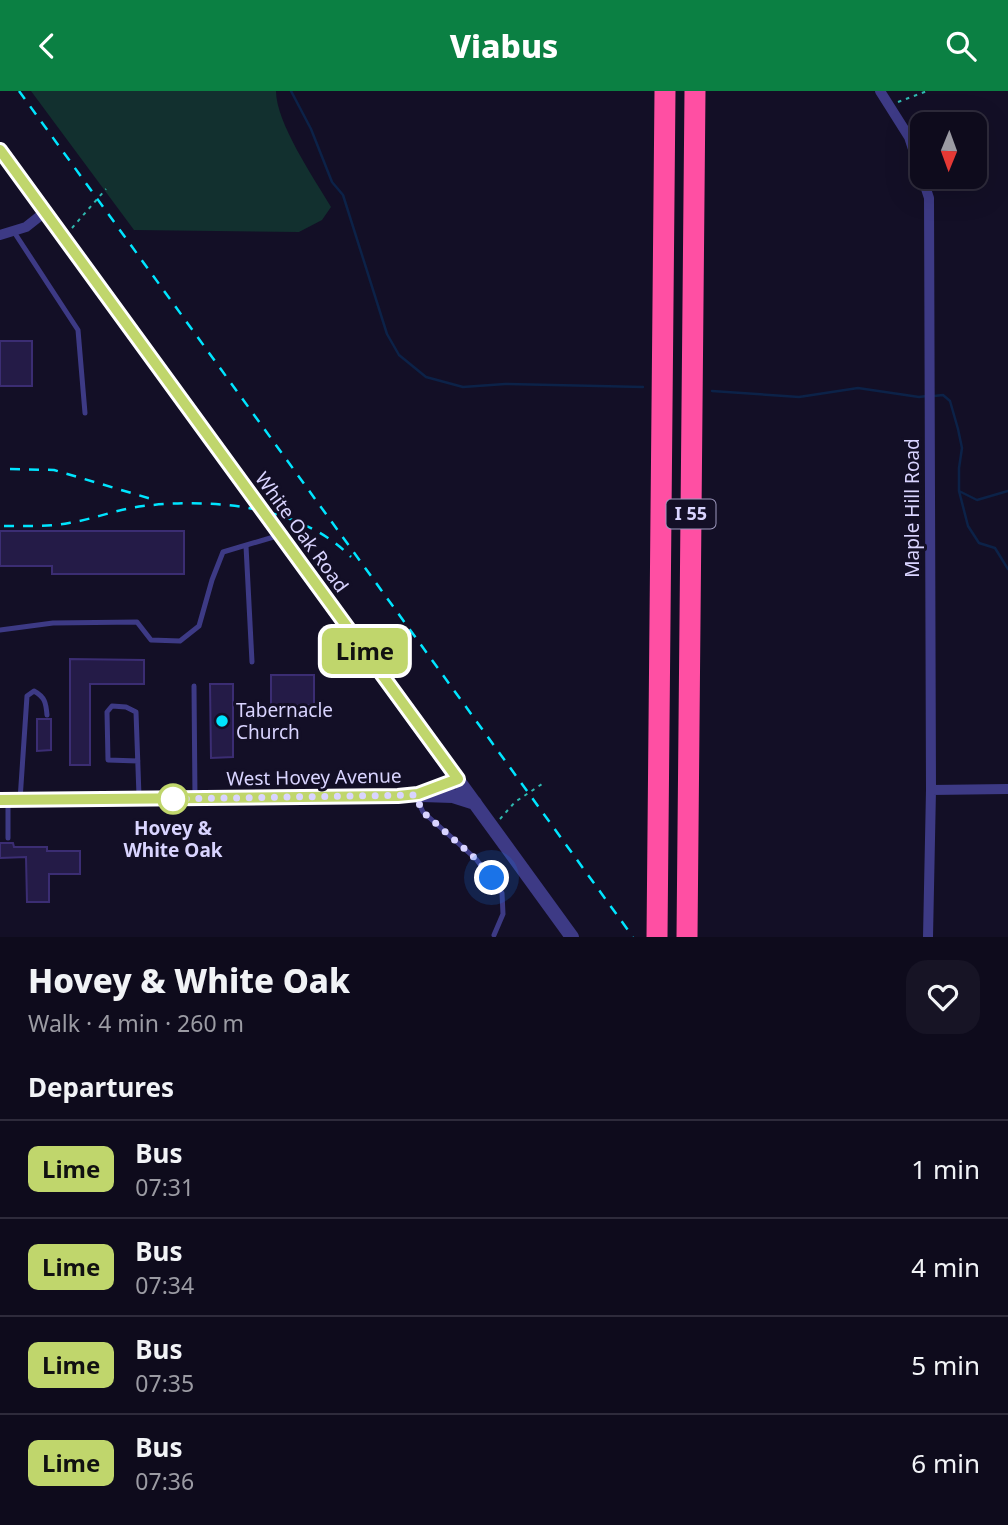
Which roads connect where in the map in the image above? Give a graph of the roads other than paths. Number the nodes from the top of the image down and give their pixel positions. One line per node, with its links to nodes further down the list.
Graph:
1 (665, 91): 27 (highway, I 55)
2 (695, 91): 28 (highway, I 55)
3 (880, 91): 18 (street, Maple Hill Road)
4 (0, 150): 5 (street, White Oak Road)
5 (45, 212): 6 (street); 9 (street, White Oak Road)
6 (14, 232): 7 (street); 8 (lane)
7 (0, 236)
8 (85, 413)
9 (280, 535): 10 (lane); 16 (street, White Oak Road)
10 (246, 546): 11 (lane); 12 (lane)
11 (0, 630)
12 (252, 662)
13 (194, 686): 21 (lane)
14 (47, 715): 22 (lane)
15 (138, 761): 15 (lane); 20 (lane)
16 (458, 779): 19 (street, West Hovey Avenue); 23 (street, White Oak Road)
17 (1008, 789): 18 (street)
18 (931, 790): 29 (street, Maple Hill Road)
19 (416, 794): 21 (street, West Hovey Avenue); 23 (street); 25 (lane)
20 (139, 799): 21 (street, West Hovey Avenue); 22 (street, West Hovey Avenue)
21 (195, 799)
22 (9, 800): 24 (lane)
23 (475, 803): 26 (street, White Oak Road)
24 (8, 838)
25 (494, 935)
26 (572, 937)
27 (657, 937)
28 (687, 937)
29 (928, 937)

